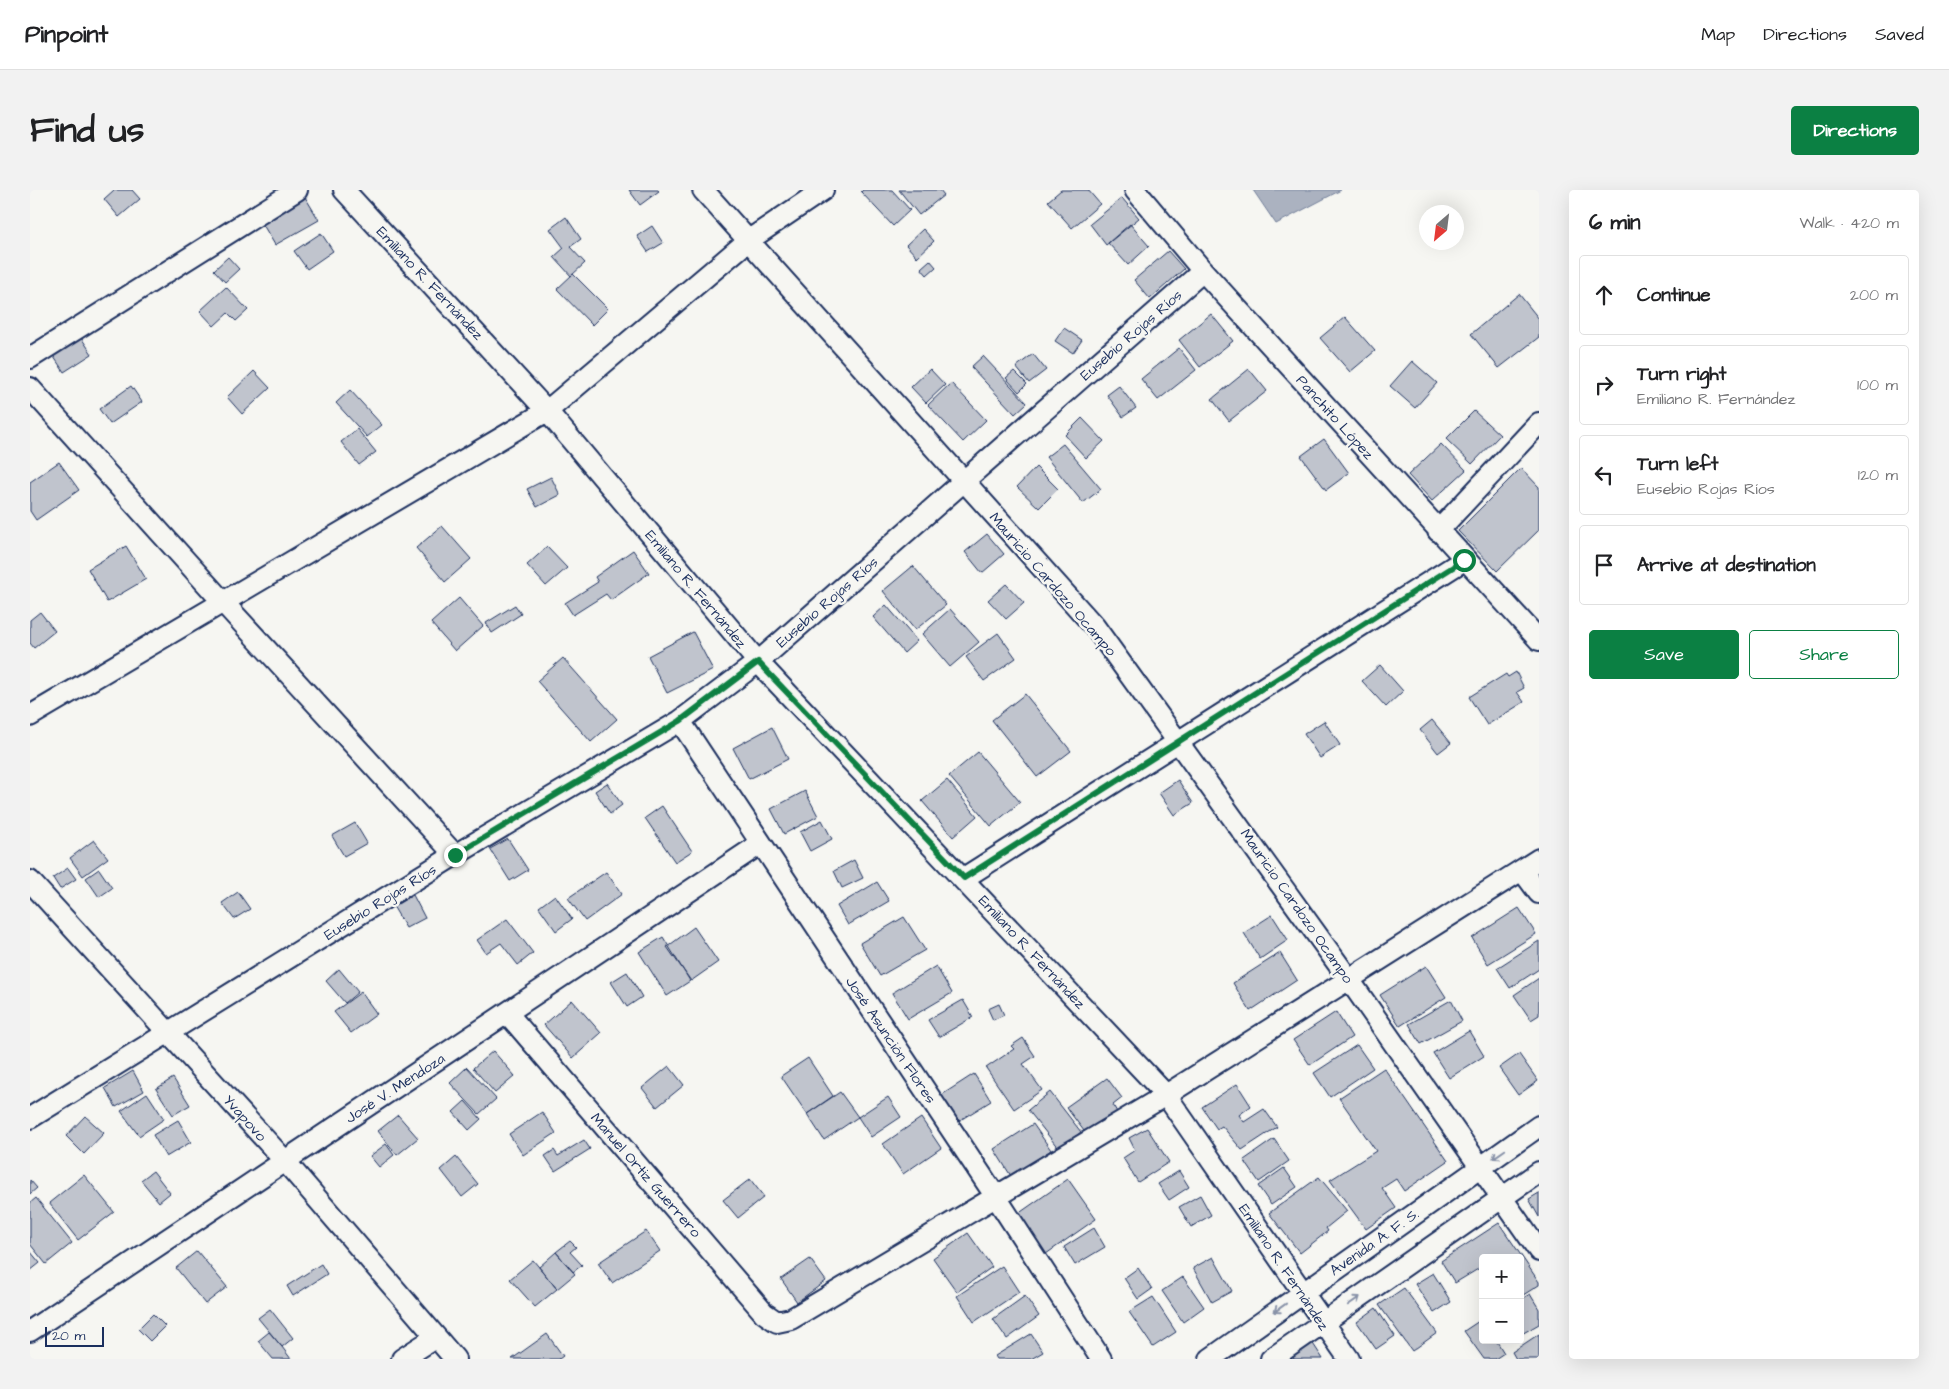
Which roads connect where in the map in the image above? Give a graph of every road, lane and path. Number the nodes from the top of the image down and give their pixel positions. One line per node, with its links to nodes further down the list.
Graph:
1 (297, 190): 8 (street)
2 (344, 190): 10 (street, Emiliano R. Fernández)
3 (703, 190): 6 (street, Mauricio Cardozo Ocampo)
4 (823, 190): 6 (street)
5 (1135, 190): 7 (street, Panchito López)
6 (749, 240): 10 (street); 12 (street, Mauricio Cardozo Ocampo)
7 (1204, 271): 12 (street, Eusebio Rojas Ríos); 13 (street, Panchito López)
8 (30, 358)
9 (30, 388): 15 (street)
10 (547, 411): 15 (street); 17 (street, Emiliano R. Fernández)
11 (1539, 423): 13 (street)
12 (964, 482): 17 (street, Eusebio Rojas Ríos); 20 (street, Mauricio Cardozo Ocampo)
13 (1438, 531): 14 (street, Panchito López)
14 (1464, 560): 16 (street, Panchito López); 20 (street)
15 (222, 601): 18 (street); 22 (street)
16 (1539, 640)
17 (758, 662): 19 (street, Eusebio Rojas Ríos); 25 (street, Emiliano R. Fernández)
18 (30, 716)
19 (680, 721): 21 (street, José Asunción Flores); 22 (street, Eusebio Rojas Ríos)
20 (1179, 740): 25 (street); 28 (street, Mauricio Cardozo Ocampo)
21 (760, 844): 29 (street, José V. Mendoza); 37 (street, José Asunción Flores)
22 (455, 855): 30 (street, Eusebio Rojas Ríos)
23 (1539, 859): 24 (street)
24 (1522, 870): 27 (street); 28 (street)
25 (964, 878): 31 (street, Emiliano R. Fernández)
26 (30, 881): 30 (street, Yvapovo)
27 (1539, 893)
28 (1348, 978): 31 (street); 35 (street, Mauricio Cardozo Ocampo)
29 (508, 1014): 34 (street, José V. Mendoza); 37 (street, Manuel Ortiz Guerrero)
30 (168, 1033): 32 (street, Eusebio Rojas Ríos); 34 (street, Yvapovo)
31 (1166, 1095): 37 (street); 40 (street, Emiliano R. Fernández)
32 (30, 1118)
33 (1539, 1126): 35 (street, Avenida A. F. S., one-way to 35)
34 (284, 1160): 42 (street, José V. Mendoza); 43 (street, Yvapovo)
35 (1479, 1168): 38 (street, Mauricio Cardozo Ocampo); 40 (street, Avenida A. F. S.)
36 (1539, 1172): 38 (street)
37 (996, 1197): 46 (street, José Asunción Flores)
38 (1501, 1199): 39 (street, Mauricio Cardozo Ocampo); 41 (street, one-way to 38)
39 (1539, 1252)
40 (1302, 1293): 41 (street, Emiliano R. Fernández); 47 (street, Avenida A. F. S., one-way to 47)
41 (1322, 1323): 48 (street); 49 (street, Emiliano R. Fernández)
42 (30, 1331)
43 (436, 1336): 44 (street); 45 (street, Yvapovo)
44 (402, 1359)
45 (455, 1359)
46 (1101, 1359)
47 (1210, 1359)
48 (1271, 1359)
49 (1349, 1359)

